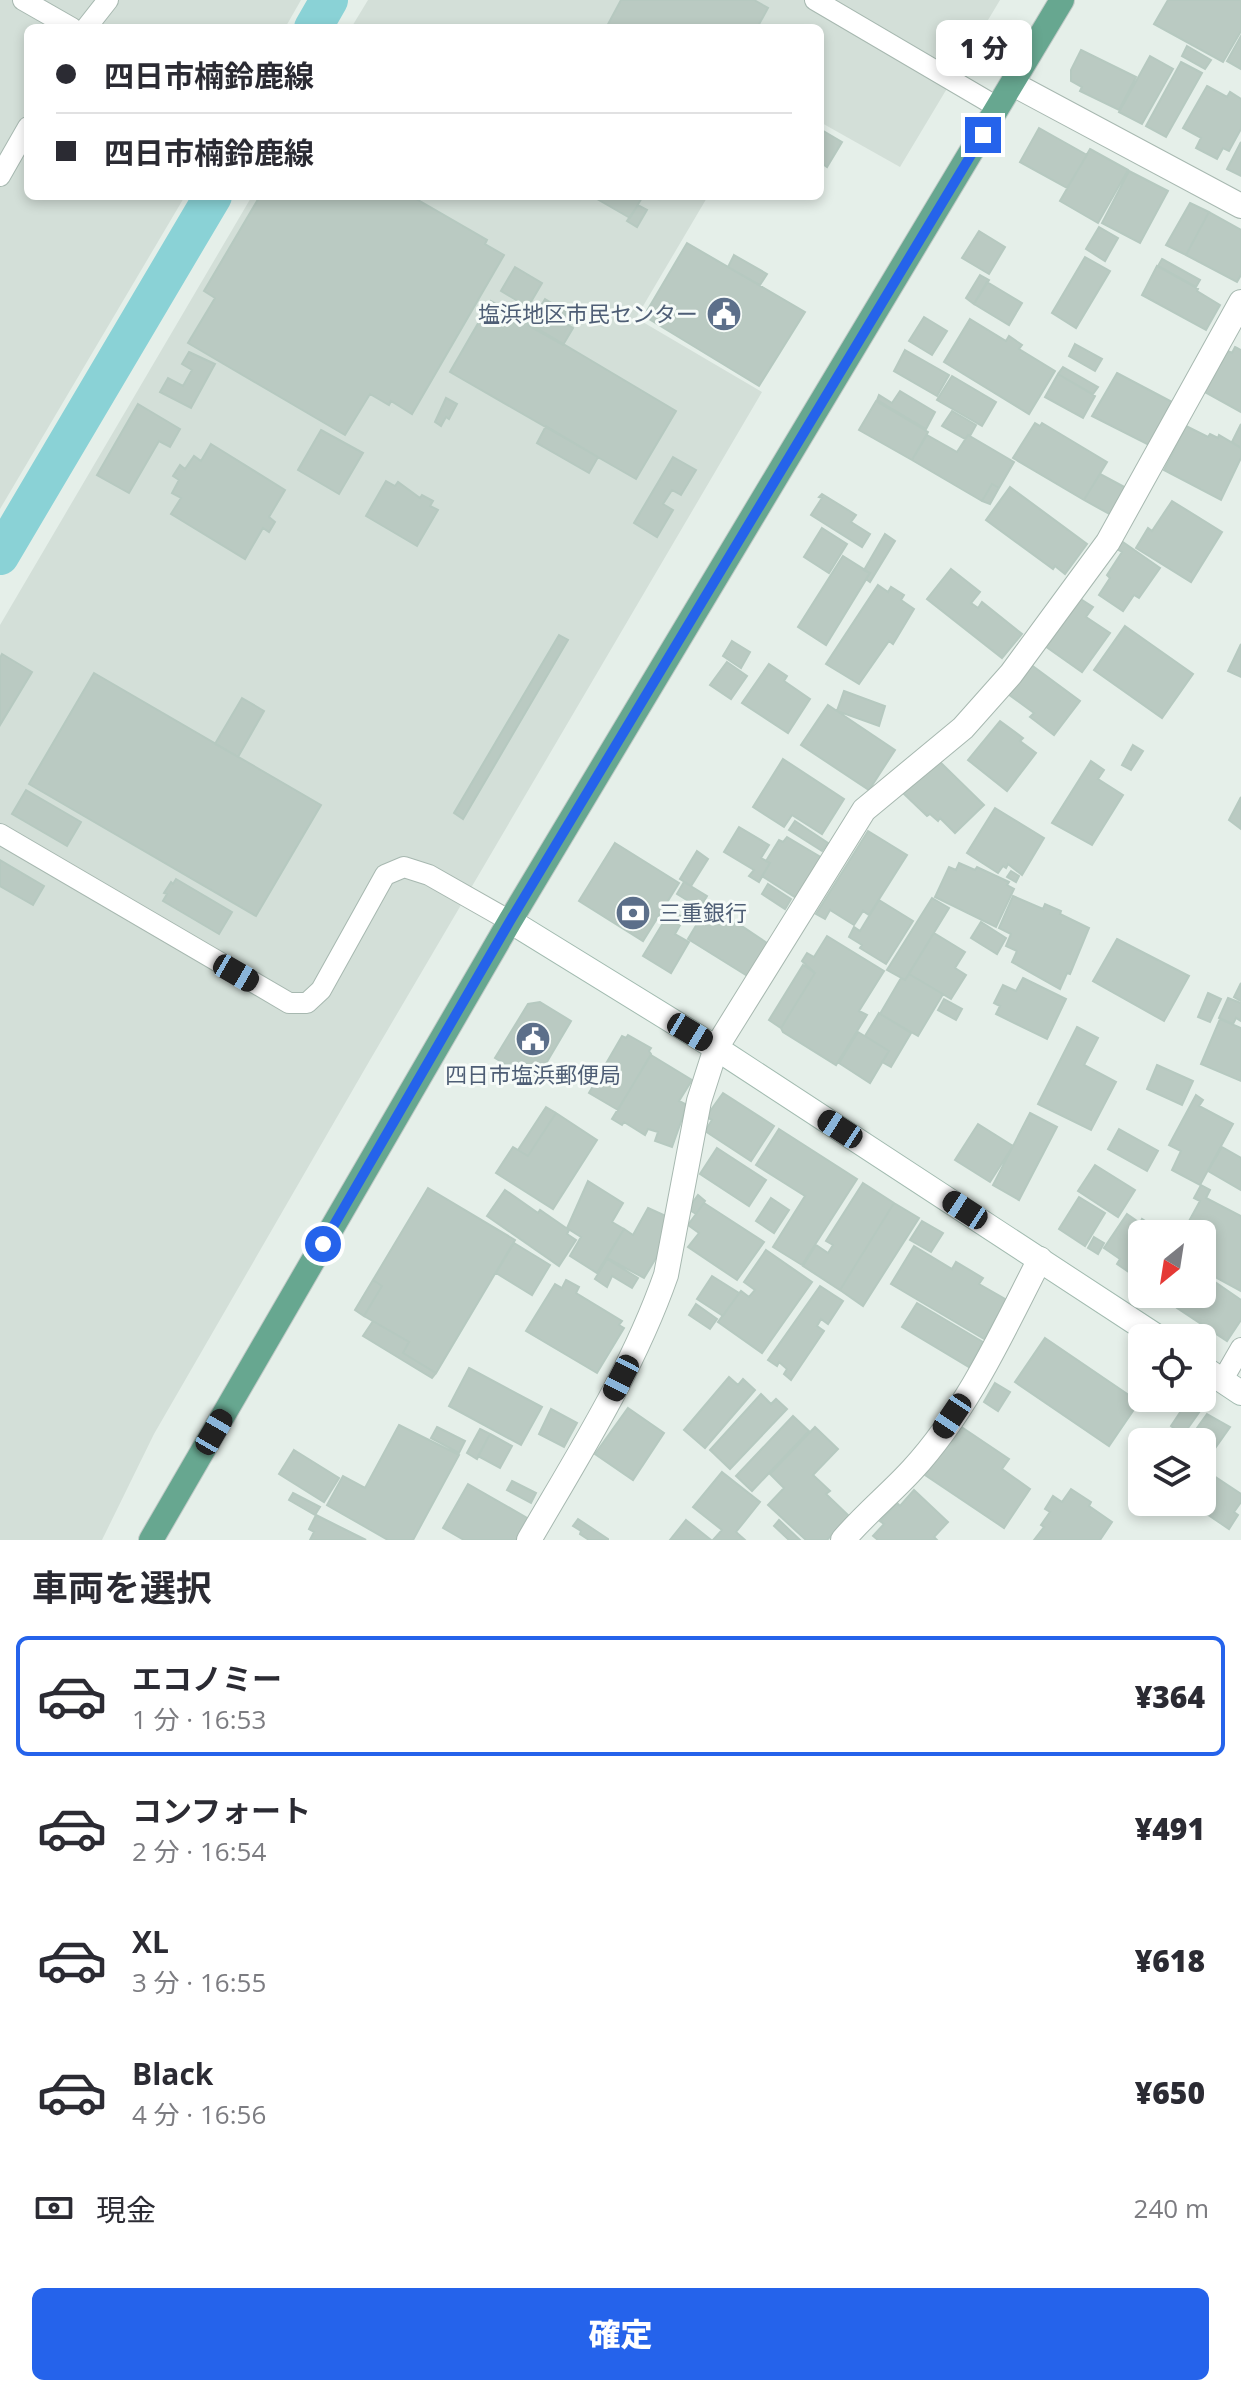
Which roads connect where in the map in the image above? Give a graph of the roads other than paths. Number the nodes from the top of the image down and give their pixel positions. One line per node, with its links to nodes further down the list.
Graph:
1 (23, 0): 5 (lane)
2 (108, 0): 6 (lane)
3 (815, 0): 8 (lane)
4 (1062, 0): 7 (main road)
5 (65, 24)
6 (89, 24)
7 (1013, 84): 8 (main road); 11 (street)
8 (999, 108): 14 (main road)
9 (24, 134): 10 (lane)
10 (0, 176)
11 (1241, 206)
12 (1241, 302): 15 (street)
13 (0, 834): 14 (lane)
14 (510, 921): 15 (street); 20 (main road)
15 (716, 1048): 16 (street); 21 (street)
16 (1040, 1259): 17 (street); 22 (street)
17 (1138, 1324)
18 (1241, 1348): 19 (lane)
19 (1222, 1380)
20 (151, 1540)
21 (529, 1540)
22 (843, 1540)

